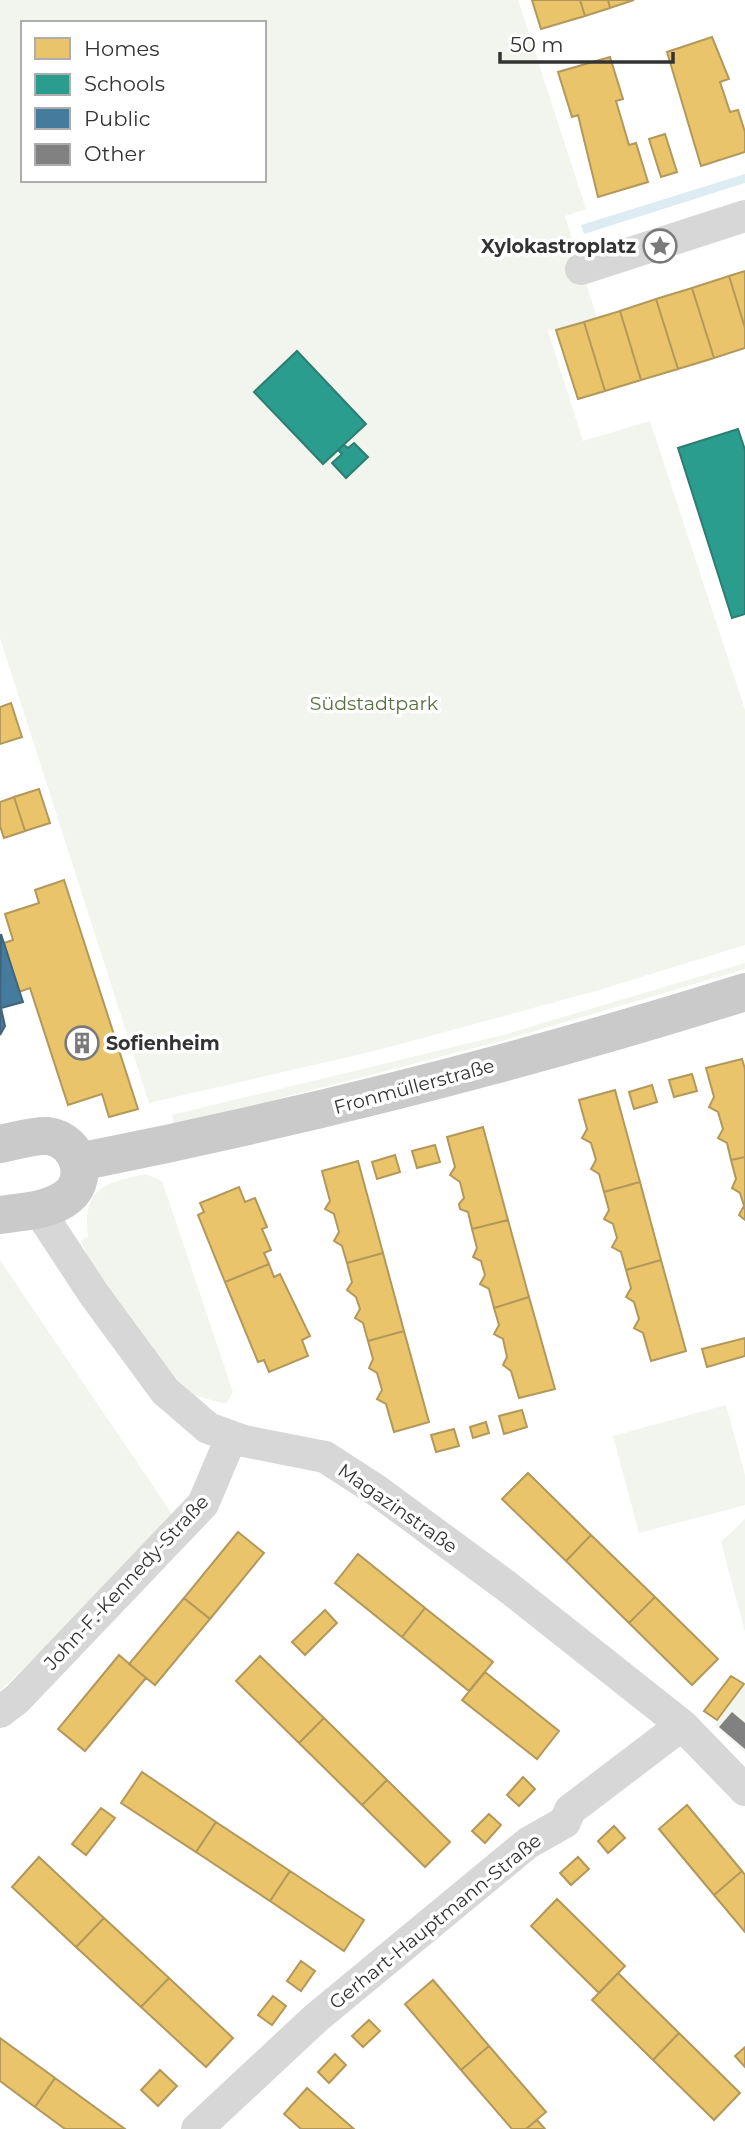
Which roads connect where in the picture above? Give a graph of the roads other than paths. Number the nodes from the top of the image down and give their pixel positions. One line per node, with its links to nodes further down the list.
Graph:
1 (745, 216): 2 (street)
2 (581, 269)
3 (745, 992): 5 (main road, Fronmüllerstraße)
4 (0, 1143): 5 (main road)
5 (79, 1162): 6 (main road)
6 (38, 1209): 7 (main road); 8 (street, Magazinstraße)
7 (0, 1215)
8 (231, 1438): 9 (street, John-F.-Kennedy-Straße); 10 (street, Magazinstraße)
9 (0, 1712)
10 (682, 1725): 11 (street, Magazinstraße); 12 (street, Gerhart-Hauptmann-Straße)
11 (745, 1790)
12 (197, 2129)

